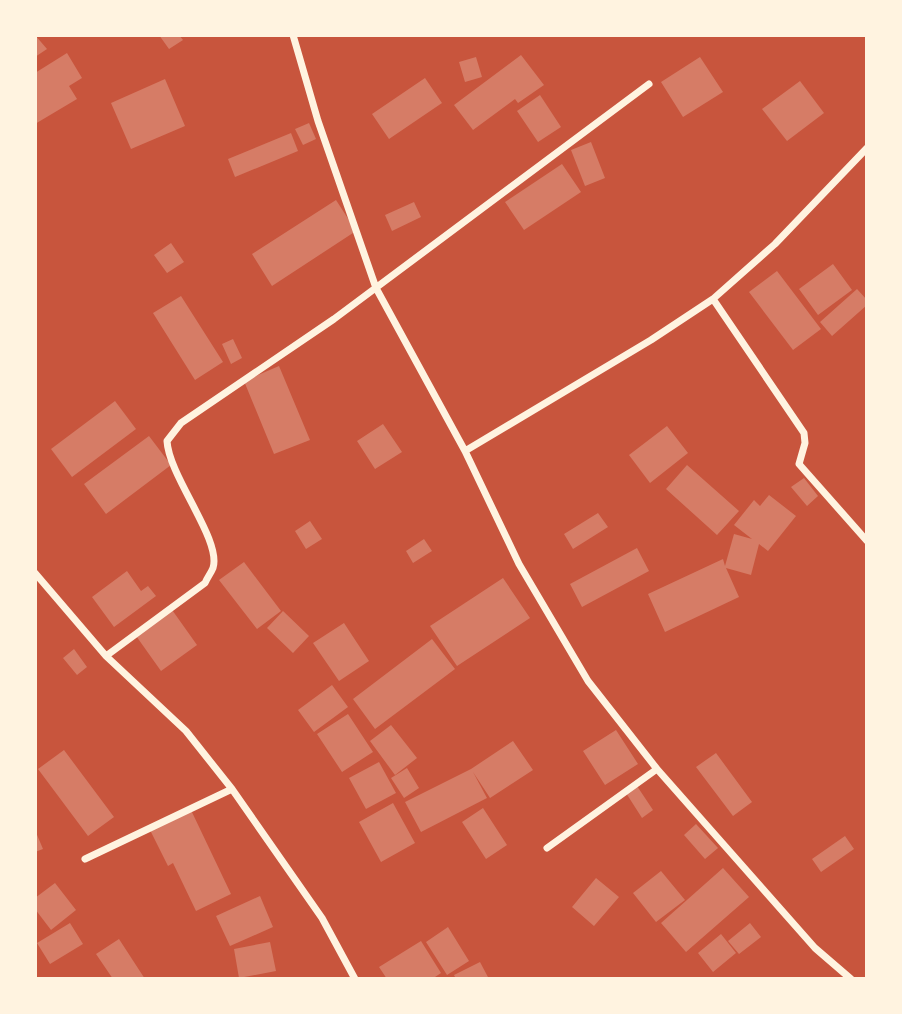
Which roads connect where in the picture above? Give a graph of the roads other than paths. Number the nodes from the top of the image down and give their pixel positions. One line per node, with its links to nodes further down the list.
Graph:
1 (293, 35): 4 (street)
2 (649, 84): 4 (street)
3 (867, 148): 5 (street)
4 (376, 288): 6 (street); 9 (street)
5 (713, 299): 6 (street); 7 (street)
6 (465, 451): 10 (street)
7 (867, 541)
8 (35, 573): 9 (street)
9 (106, 656): 11 (street)
10 (657, 769): 12 (street); 15 (street)
11 (232, 789): 13 (street); 14 (street)
12 (547, 848)
13 (85, 859)
14 (355, 979)
15 (850, 979)

